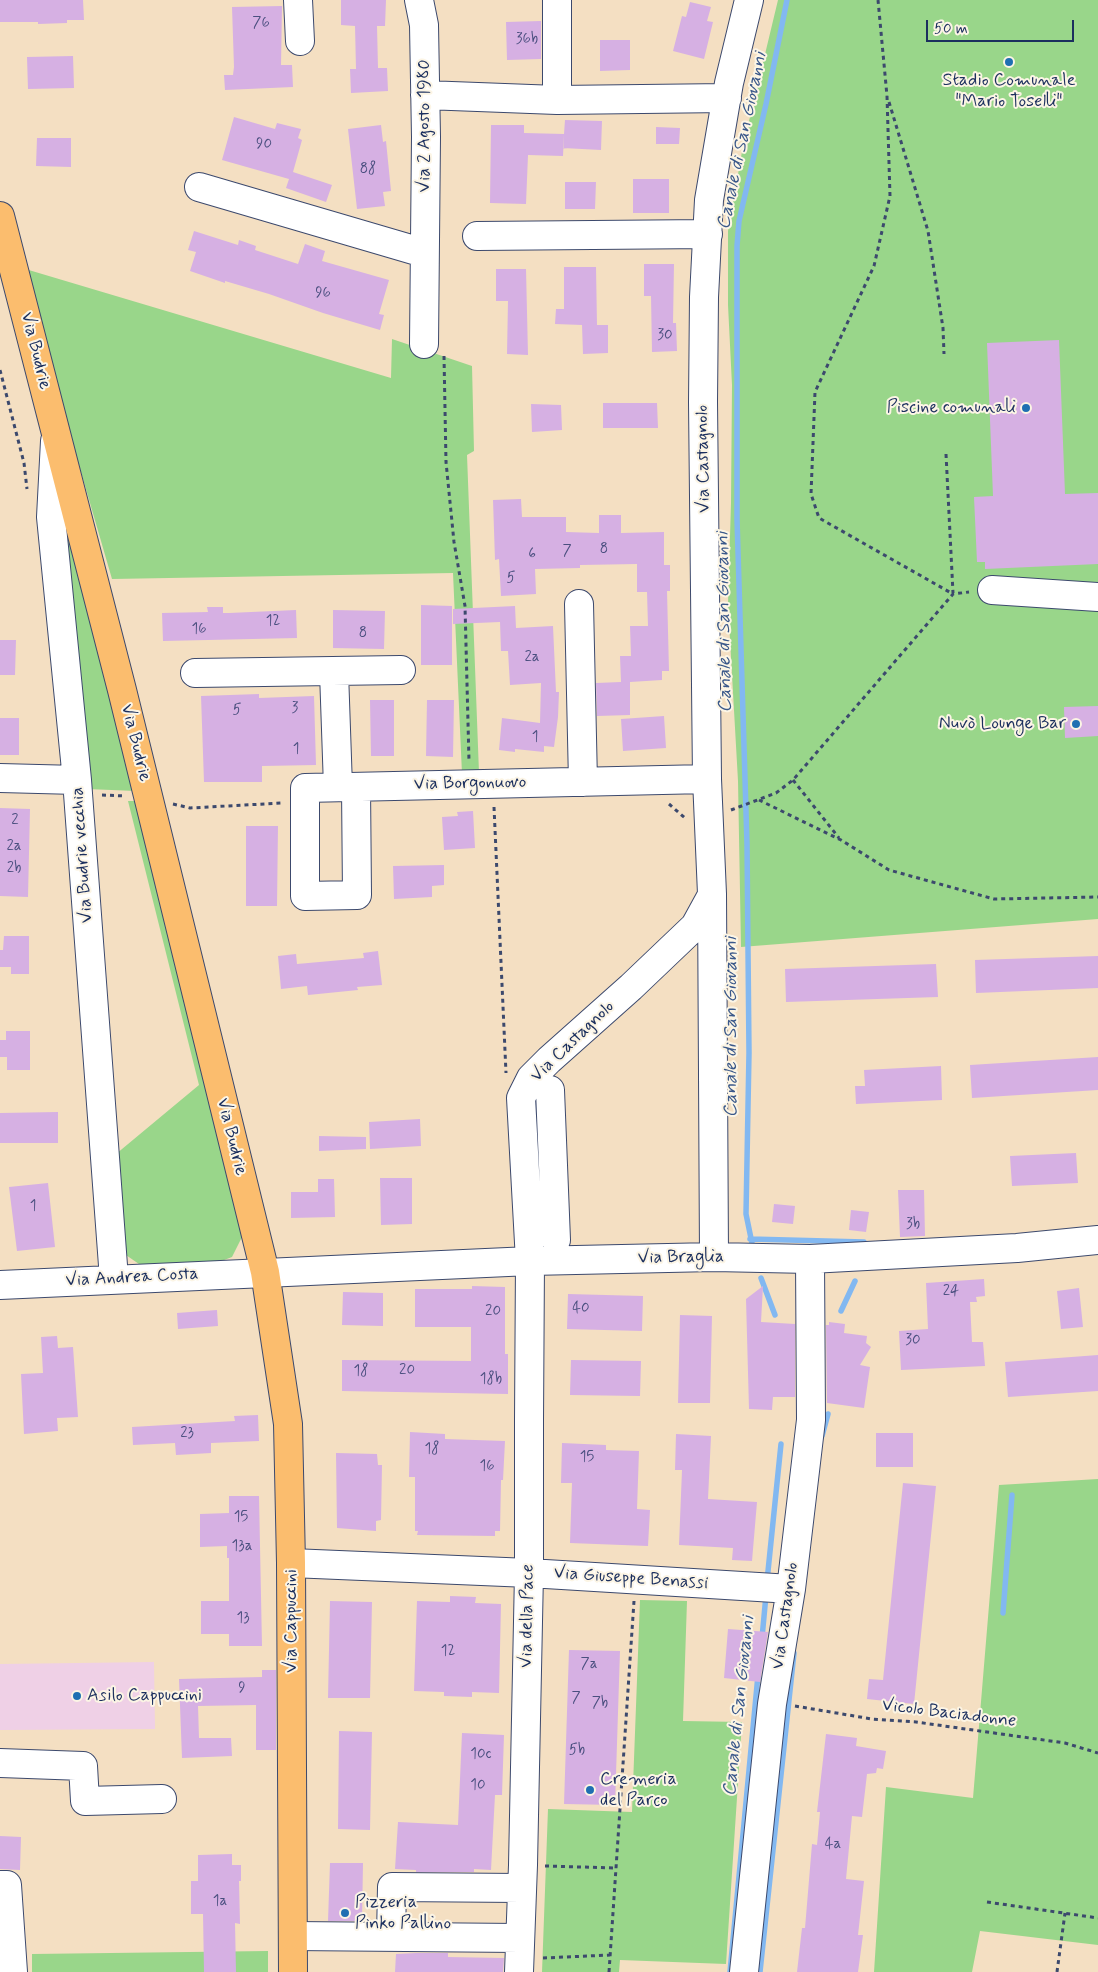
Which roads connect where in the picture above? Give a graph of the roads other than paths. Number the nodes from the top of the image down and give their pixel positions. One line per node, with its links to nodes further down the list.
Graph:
1 (298, 0): 5 (street)
2 (419, 0): 6 (street, Via 2 Agosto 1980)
3 (557, 0): 8 (street)
4 (749, 0): 7 (street, Via Castagnolo)
5 (300, 41)
6 (425, 95): 8 (street); 13 (street, Via 2 Agosto 1980)
7 (727, 98): 8 (street); 11 (street, Via Castagnolo)
8 (557, 100)
9 (199, 188): 13 (street)
10 (0, 216): 15 (main road, Via Budrie)
11 (708, 234): 12 (street); 23 (street, Via Castagnolo)
12 (477, 236)
13 (424, 253): 14 (street, Via 2 Agosto 1980)
14 (434, 349)
15 (56, 431): 25 (street, Via Budrie vecchia); 36 (main road, Via Budrie)
16 (992, 590): 17 (street)
17 (1098, 597)
18 (579, 604): 24 (street)
19 (401, 670): 20 (street)
20 (334, 672): 21 (street); 26 (street)
21 (196, 673)
22 (0, 778): 25 (street)
23 (707, 779): 24 (street, Via Borgonuovo); 27 (street, Via Castagnolo)
24 (582, 782): 26 (street, Via Borgonuovo)
25 (78, 787): 37 (street, Via Budrie vecchia)
26 (347, 787): 26 (street, Via Borgonuovo)
27 (712, 894): 28 (street, Via Castagnolo); 29 (street, Via Castagnolo)
28 (660, 960): 29 (street, Via Castagnolo); 35 (street, Via Castagnolo)
29 (712, 972): 33 (street, Via Castagnolo)
30 (550, 1090): 31 (street)
31 (556, 1240)
32 (1098, 1240): 34 (street, Via Braglia)
33 (714, 1257): 34 (street, Via Braglia); 35 (street, Via Braglia)
34 (810, 1259): 41 (street, Via Castagnolo)
35 (530, 1261): 36 (street, Via Braglia); 40 (street, Via della Pace)
36 (265, 1272): 37 (street, Via Andrea Costa); 39 (main road, Via Cappuccini)
37 (114, 1279): 38 (street, Via Andrea Costa)
38 (0, 1285)
39 (291, 1563): 40 (street, Via Giuseppe Benassi); 46 (main road, Via Cappuccini)
40 (529, 1573): 41 (street, Via Giuseppe Benassi); 44 (street, Via della Pace)
41 (775, 1588): 51 (street, Via Castagnolo)
42 (0, 1763): 43 (street)
43 (162, 1800)
44 (522, 1876): 47 (street); 48 (street, Via della Pace)
45 (0, 1886): 49 (street)
46 (294, 1936): 47 (street); 50 (main road, Via Cappuccini)
47 (391, 1937): 48 (street)
48 (519, 1956)
49 (12, 1972)
50 (293, 1972)
51 (744, 1972)

